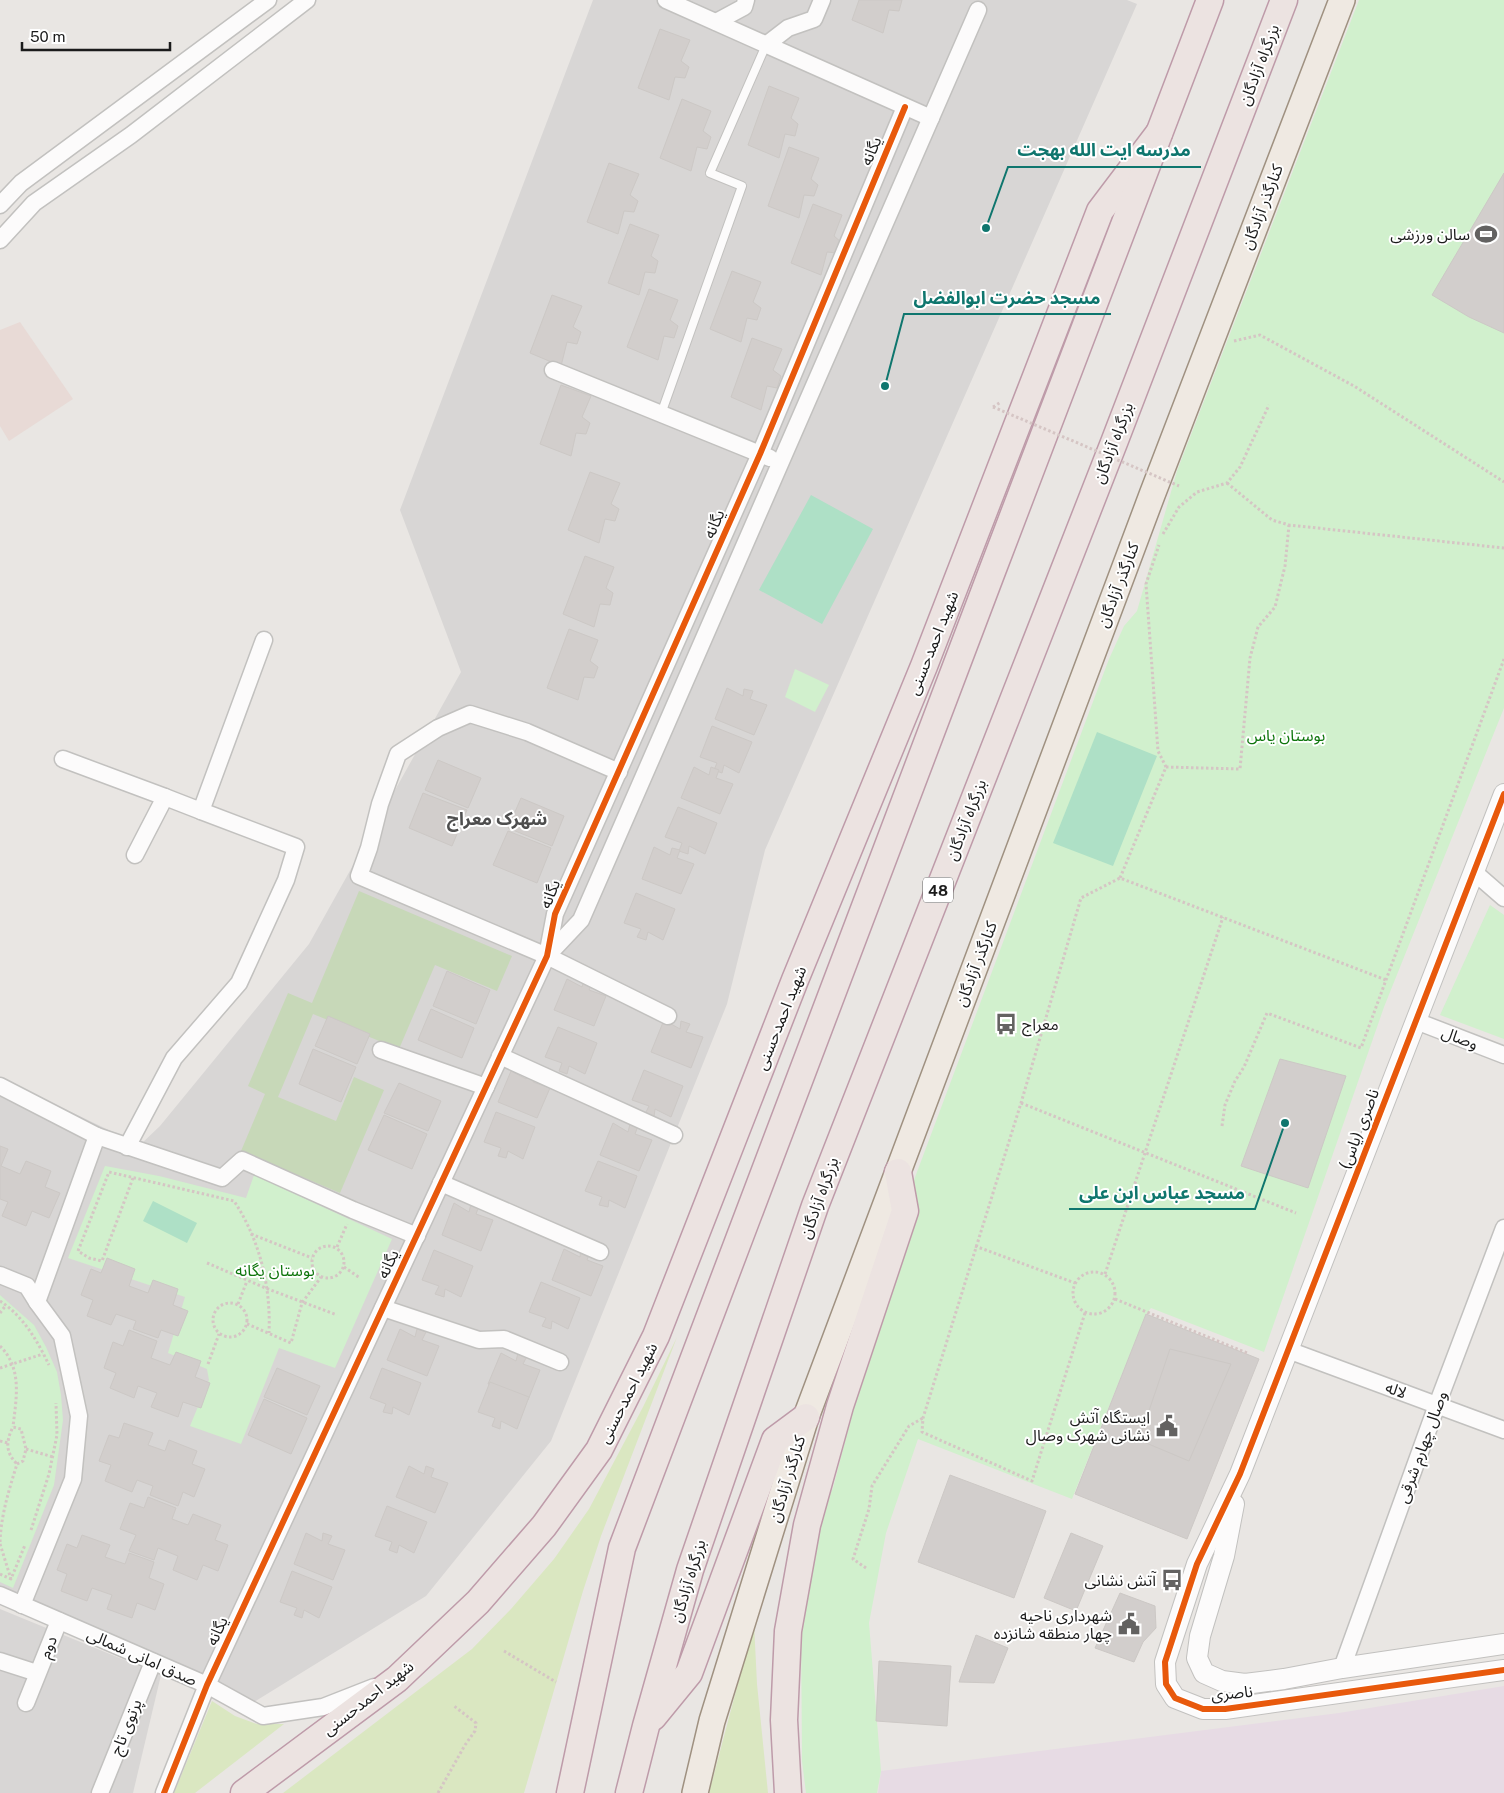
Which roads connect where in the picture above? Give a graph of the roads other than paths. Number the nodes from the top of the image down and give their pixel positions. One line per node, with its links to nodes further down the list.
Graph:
1 (268, 0): 15 (street)
2 (306, 0): 16 (street)
3 (666, 0): 10 (street)
4 (746, 0): 10 (street)
5 (822, 0): 11 (street)
6 (1210, 0): 14 (highway)
7 (1284, 0): 67 (highway, بزرگراه آزادگان / 48)
8 (1342, 0): 41 (main road, کنارگذر آزادگان)
9 (979, 3): 13 (street, یگانه)
10 (716, 22): 11 (street)
11 (766, 45): 12 (street); 18 (lane)
12 (905, 107): 13 (street); 19 (street, یگانه)
13 (931, 118): 20 (street, یگانه)
14 (1159, 133): 64 (highway, شهید احمدحسنی); 71 (highway)
15 (0, 205)
16 (0, 240)
17 (553, 370): 18 (street)
18 (661, 414): 19 (street)
19 (760, 454): 20 (street); 23 (street, یگانه)
20 (782, 463): 30 (street, یگانه)
21 (264, 640): 26 (street)
22 (63, 758): 25 (street)
23 (619, 772): 30 (street, یگانه); 30 (street)
24 (1504, 794): 28 (street, ناصری (یاس))
25 (165, 797): 26 (street); 27 (street)
26 (201, 811): 40 (street)
27 (135, 854)
28 (1474, 872): 29 (street); 32 (street, ناصری (یاس))
29 (1504, 898)
30 (547, 956): 31 (street); 35 (street, یگانه)
31 (668, 1016)
32 (1416, 1021): 34 (street, وصال); 49 (street, ناصری (یاس))
33 (381, 1050): 37 (street)
34 (1504, 1055)
35 (500, 1056): 37 (street, یگانه); 38 (street)
36 (0, 1086): 39 (street)
37 (486, 1087): 42 (street, یگانه)
38 (674, 1135)
39 (97, 1136): 40 (street); 47 (street)
40 (127, 1147): 44 (street)
41 (898, 1172): 52 (main road, کنارگذر آزادگان); 74 (highway, کنارگذر آزادگان)
42 (441, 1183): 44 (street, یگانه); 45 (street)
43 (1504, 1228): 51 (street, وصال چهارم شرقی)
44 (416, 1236): 48 (street, یگانه)
45 (600, 1252)
46 (0, 1275): 47 (street)
47 (37, 1302): 56 (street)
48 (383, 1308): 50 (street); 65 (street, یگانه)
49 (1288, 1350): 51 (street, لاله); 54 (street, ناصری (یاس))
50 (560, 1362)
51 (1437, 1405): 53 (street, لاله); 61 (street, وصال چهارم شرقی)
52 (806, 1417): 67 (highway); 73 (main road, کنارگذر آزادگان)
53 (1504, 1430)
54 (1240, 1474): 61 (street, ناصری); 62 (street, ناصری)
55 (0, 1595): 56 (street, صدق امانی شمالی)
56 (22, 1604): 57 (street, صدق امانی شمالی)
57 (59, 1621): 60 (street, صدق امانی شمالی); 63 (street, دوم)
58 (1504, 1644): 61 (street, ناصری)
59 (0, 1661): 63 (street, دوم)
60 (153, 1662): 65 (street, صدق امانی شمالی); 68 (street, پرتوی تاج)
61 (1342, 1668)
62 (1504, 1670)
63 (38, 1673): 66 (street, دوم)
64 (397, 1679): 65 (street, صدق امانی شمالی); 70 (highway, شهید احمدحسنی)
65 (207, 1685): 69 (street, یگانه)
66 (26, 1702)
67 (646, 1726): 72 (highway, بزرگراه آزادگان / 48)
68 (100, 1793)
69 (164, 1793)
70 (244, 1793)
71 (570, 1793)
72 (629, 1793)
73 (694, 1793)
74 (788, 1793)

